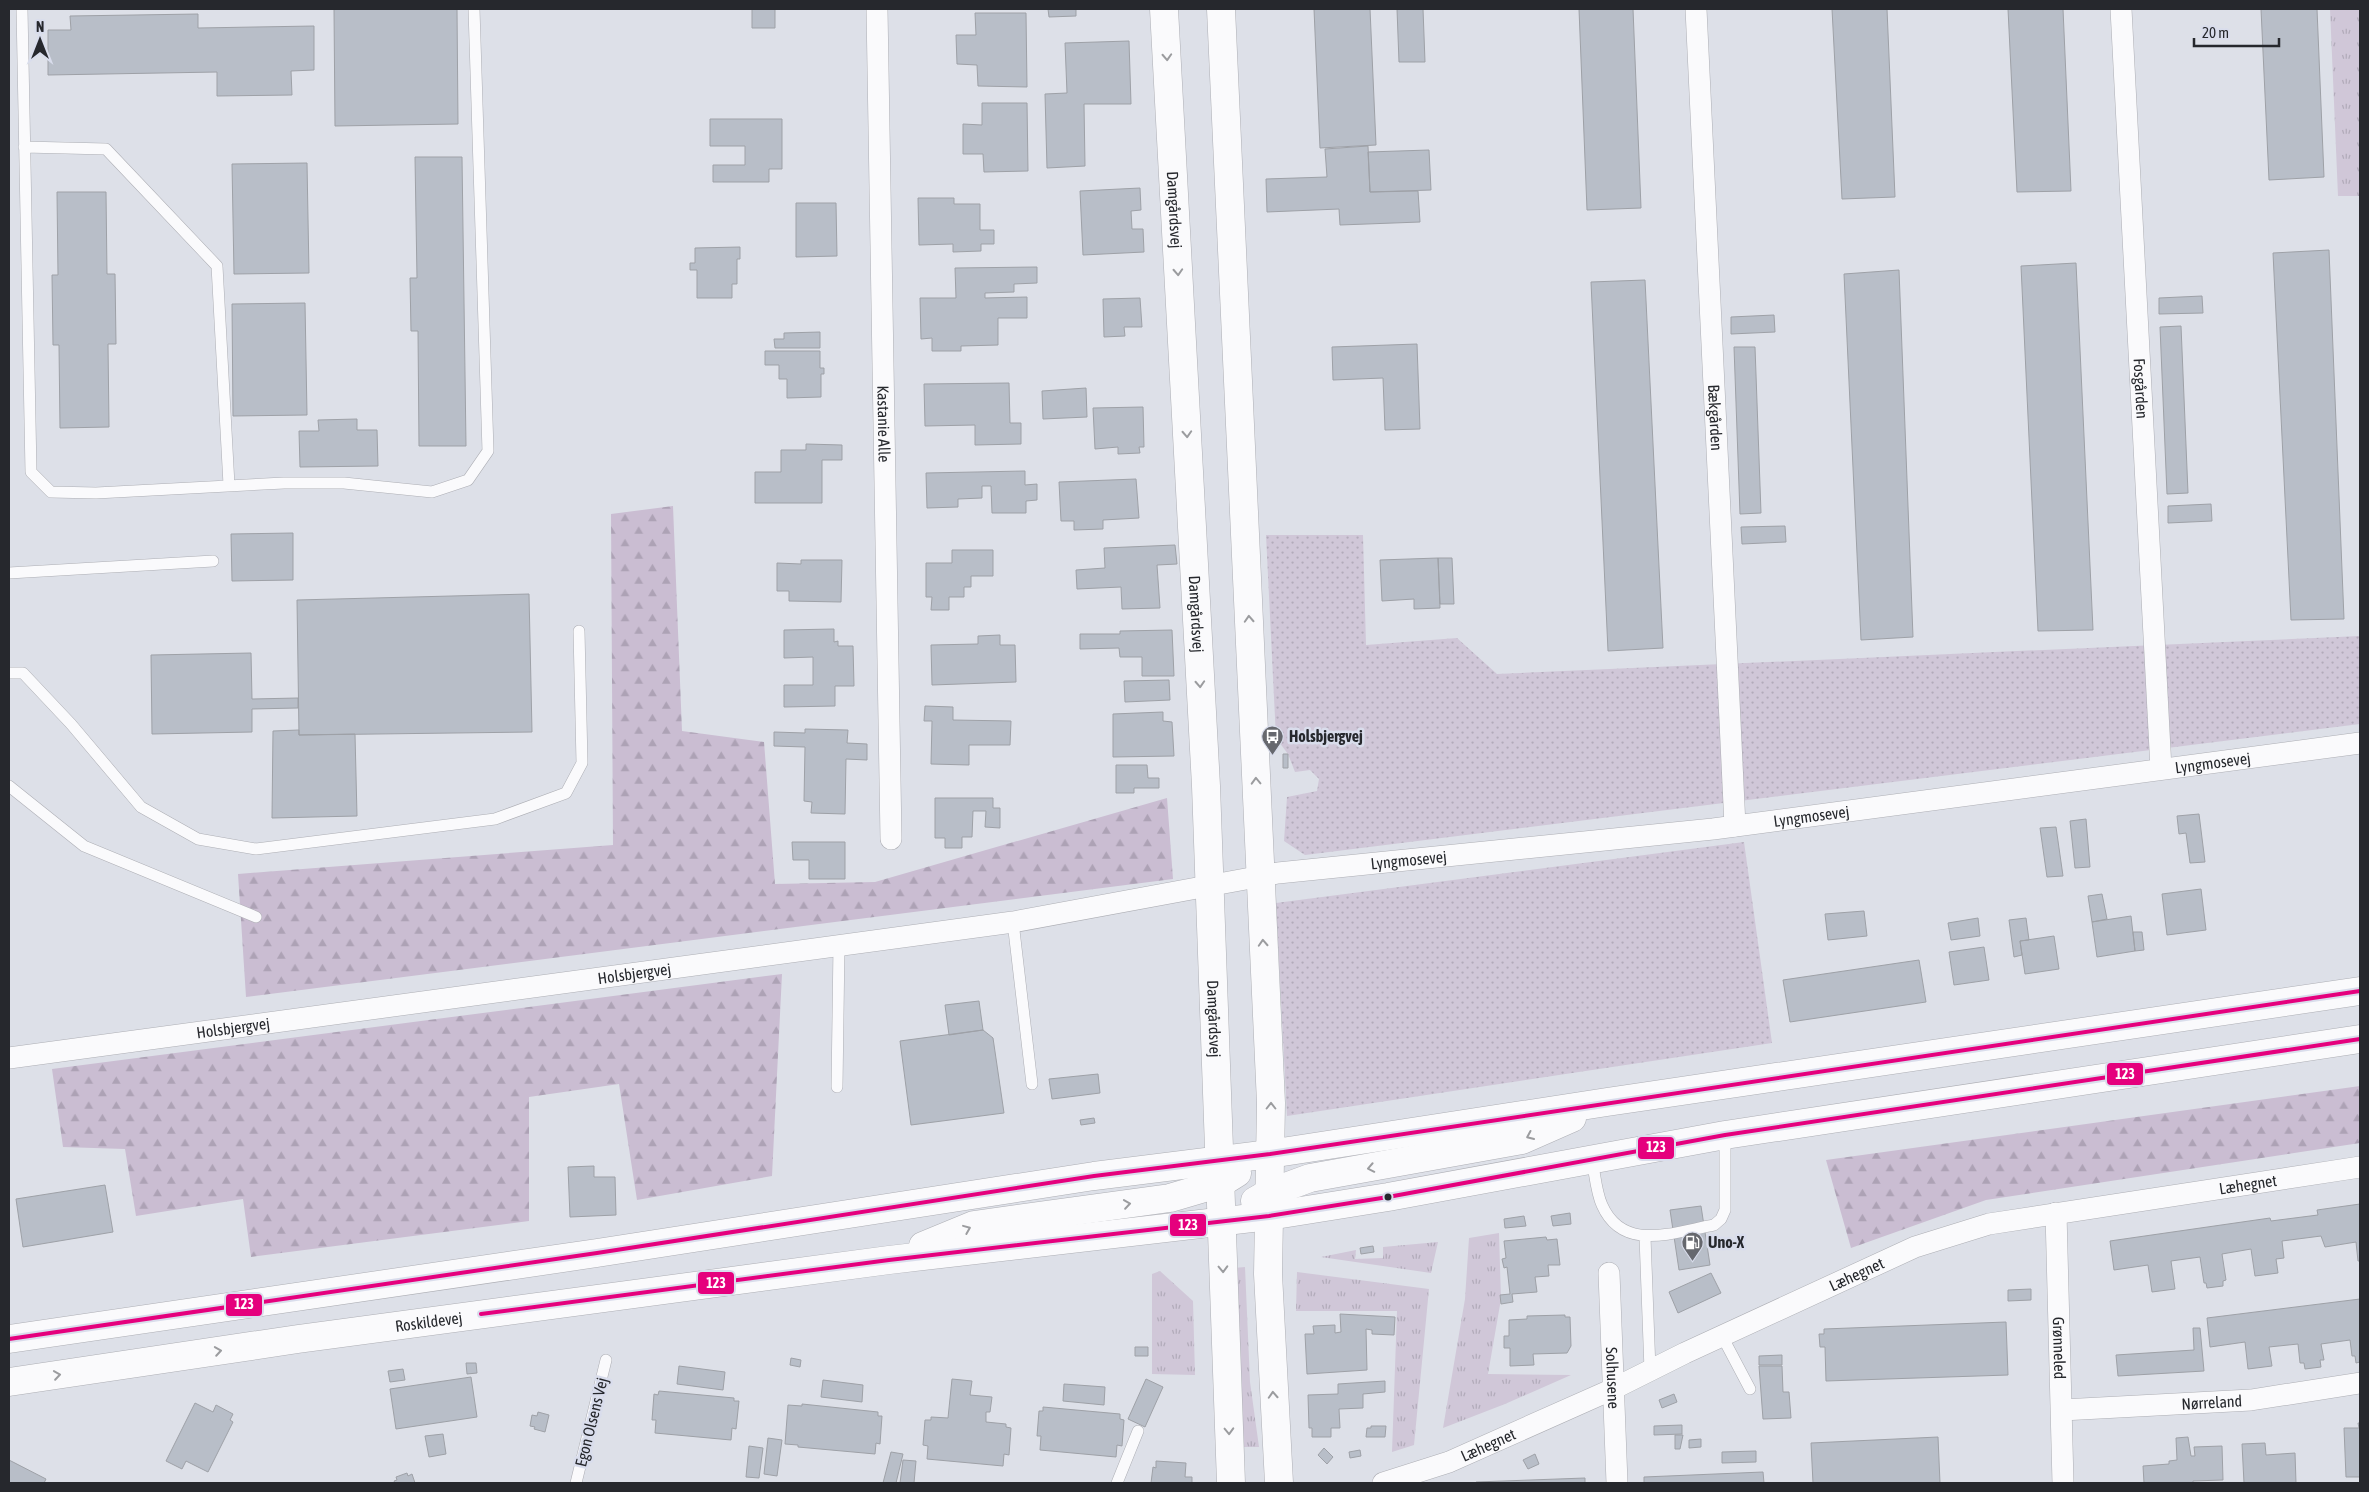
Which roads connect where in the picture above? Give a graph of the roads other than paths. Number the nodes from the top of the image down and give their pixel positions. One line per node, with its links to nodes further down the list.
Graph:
1 (22, 9): 8 (lane)
2 (474, 9): 9 (lane)
3 (877, 9): 18 (street, Kastanie Alle)
4 (1164, 9): 20 (main road, Damgårdsvej, one-way to 20)
5 (1221, 9): 19 (main road, one-way to 5)
6 (1696, 9): 17 (street, Bækgården)
7 (2122, 9): 15 (street, Fosgården)
8 (24, 147): 9 (lane); 9 (lane)
9 (229, 486)
10 (213, 561): 11 (lane)
11 (9, 573)
12 (579, 631): 13 (lane)
13 (9, 673)
14 (2360, 743): 15 (street, Lyngmosevej)
15 (2161, 769): 17 (street, Lyngmosevej)
16 (9, 786): 21 (lane)
17 (1735, 826): 19 (street, Lyngmosevej)
18 (891, 839)
19 (1260, 877): 20 (street, Holsbjergvej); 31 (main road, one-way to 19)
20 (1209, 885): 22 (street, Holsbjergvej); 34 (main road, Damgårdsvej)
21 (256, 917)
22 (1013, 922): 23 (street, Holsbjergvej); 27 (lane)
23 (839, 945): 26 (street, Holsbjergvej); 28 (lane)
24 (2360, 991): 29 (main road)
25 (2360, 1039): 30 (main road, Roskildevej)
26 (9, 1058)
27 (1032, 1084)
28 (836, 1086)
29 (1607, 1102): 31 (main road); 35 (main road, one-way to 35)
30 (1725, 1134): 32 (main road, Roskildevej); 38 (lane)
31 (1270, 1154): 34 (main road); 35 (main road)
32 (1591, 1158): 35 (main road, Roskildevej); 38 (lane)
33 (2360, 1167): 36 (street, Læhegnet)
34 (1220, 1171): 37 (main road, Damgårdsvej); 39 (main road, one-way to 34); 42 (main road)
35 (1269, 1204): 37 (main road, Roskildevej); 54 (main road, one-way to 35)
36 (2056, 1213): 41 (street, Læhegnet); 49 (street, Grønneled)
37 (1222, 1220): 39 (main road, Roskildevej); 53 (main road, Damgårdsvej, one-way to 53)
38 (1646, 1237): 44 (lane)
39 (889, 1260): 45 (main road, Roskildevej, one-way to 39)
40 (1609, 1273): 47 (street, Solhusene)
41 (1722, 1336): 44 (street, Læhegnet); 48 (lane)
42 (9, 1339)
43 (606, 1360): 51 (lane, Egon Olsens Vej)
44 (1650, 1370): 47 (street, Læhegnet)
45 (9, 1382)
46 (2360, 1383): 49 (street, Nørreland)
47 (1613, 1389): 55 (street, Læhegnet); 56 (street, Solhusene)
48 (1750, 1389)
49 (2062, 1410): 57 (street, Grønneled)
50 (1138, 1431): 52 (lane)
51 (576, 1483)
52 (1117, 1483)
53 (1231, 1483)
54 (1278, 1483)
55 (1383, 1483)
56 (1617, 1483)
57 (2063, 1483)

